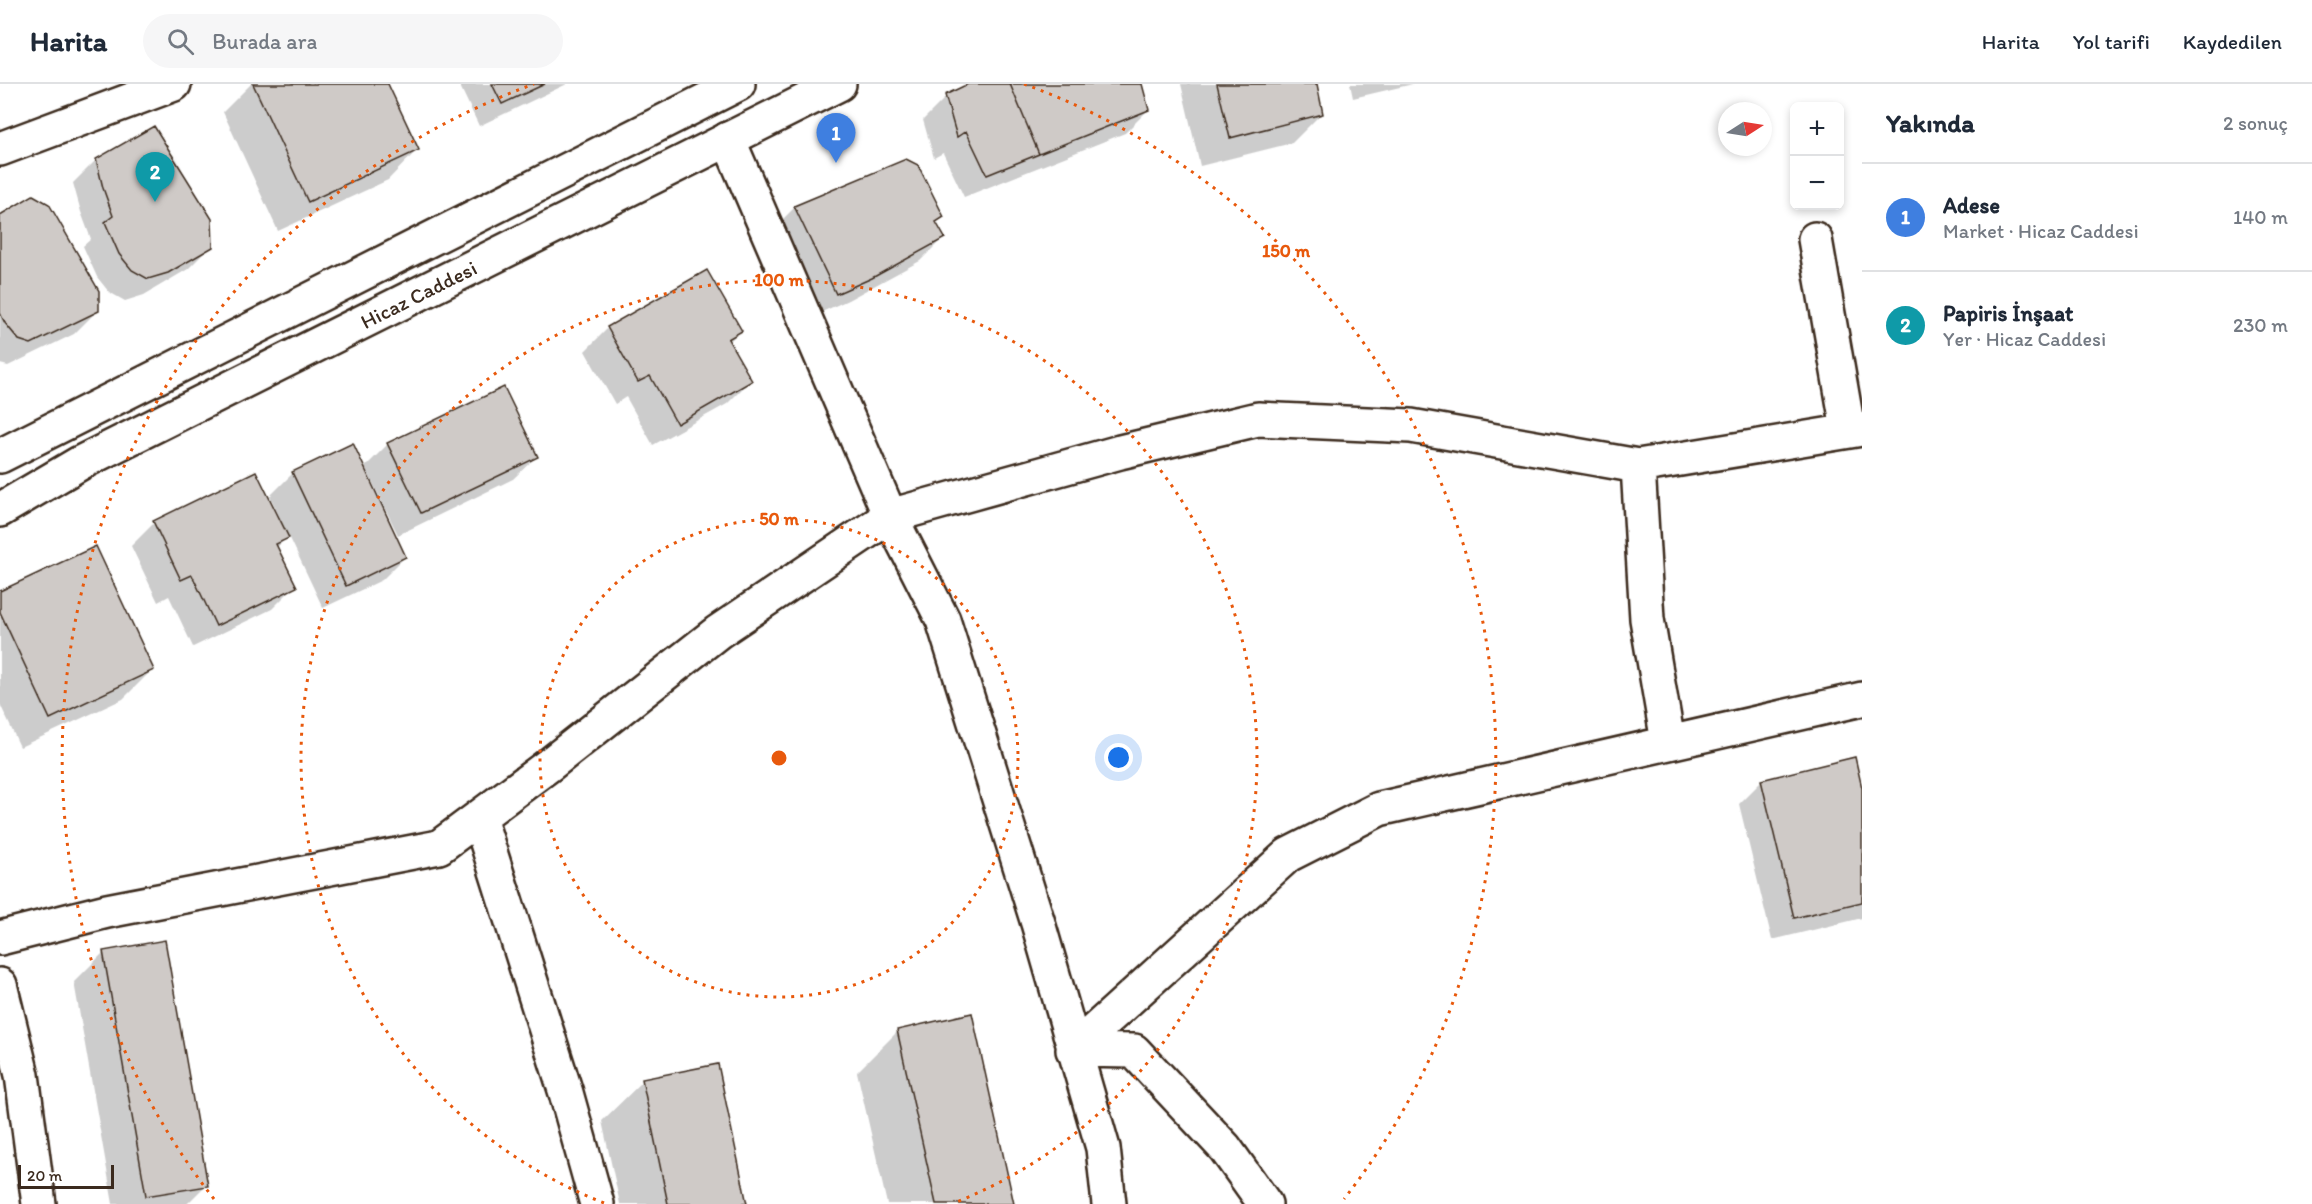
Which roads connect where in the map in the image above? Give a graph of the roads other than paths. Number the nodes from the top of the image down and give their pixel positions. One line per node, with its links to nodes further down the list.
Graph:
1 (174, 84): 5 (street)
2 (839, 84): 4 (street, Hicaz Caddesi)
3 (723, 88): 8 (street, Hicaz Caddesi)
4 (728, 139): 10 (street, Hicaz Caddesi); 11 (street)
5 (0, 149)
6 (1815, 239): 7 (street)
7 (1855, 429): 9 (street)
8 (0, 456)
9 (1638, 465): 11 (street); 13 (street)
10 (0, 510)
11 (890, 516): 14 (street); 17 (street)
12 (1862, 699): 13 (street)
13 (1668, 742): 17 (street)
14 (479, 817): 15 (street); 19 (street)
15 (0, 938)
16 (0, 985): 18 (street)
17 (1073, 1050): 20 (street); 21 (street)
18 (39, 1204)
19 (597, 1204)
20 (1108, 1204)
21 (1265, 1204)

